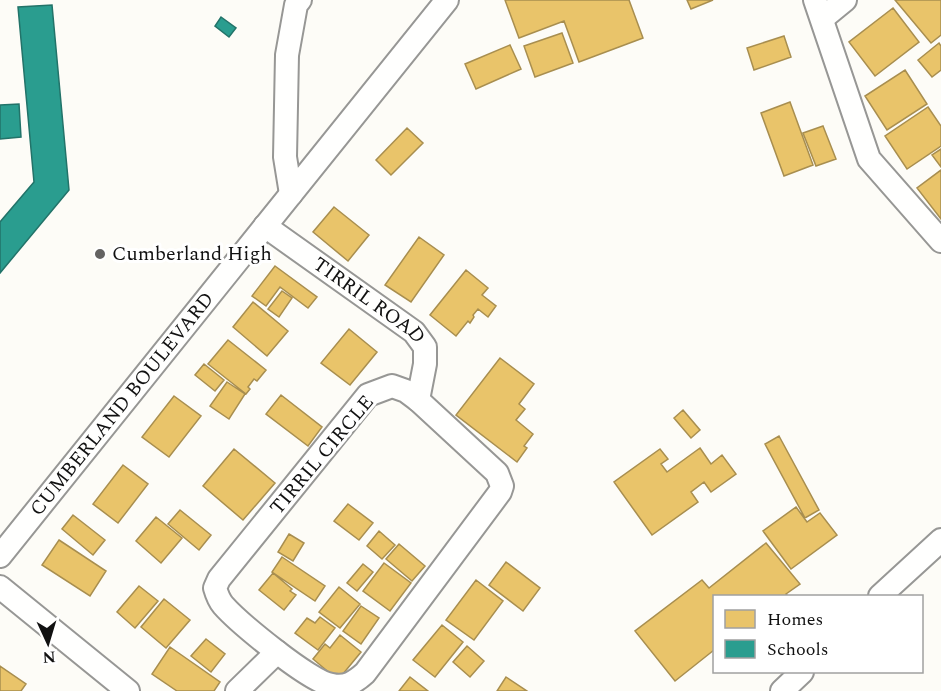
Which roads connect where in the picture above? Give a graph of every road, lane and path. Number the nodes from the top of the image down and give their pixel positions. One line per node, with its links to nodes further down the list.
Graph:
1 (300, 0): 5 (street)
2 (447, 0): 5 (street, CUMBERLAND BOULEVARD)
3 (844, 0): 4 (street)
4 (819, 9): 7 (street)
5 (291, 194): 6 (street, CUMBERLAND BOULEVARD)
6 (265, 226): 8 (street, TIRRIL ROAD); 10 (street, CUMBERLAND BOULEVARD)
7 (941, 241)
8 (418, 400): 13 (street, TIRRIL CIRCLE); 13 (street, TIRRIL CIRCLE)
9 (941, 540): 12 (street)
10 (0, 556)
11 (0, 587): 15 (street)
12 (882, 595)
13 (278, 652): 16 (street)
14 (801, 673): 17 (street)
15 (128, 691)
16 (237, 691)
17 (782, 691)

